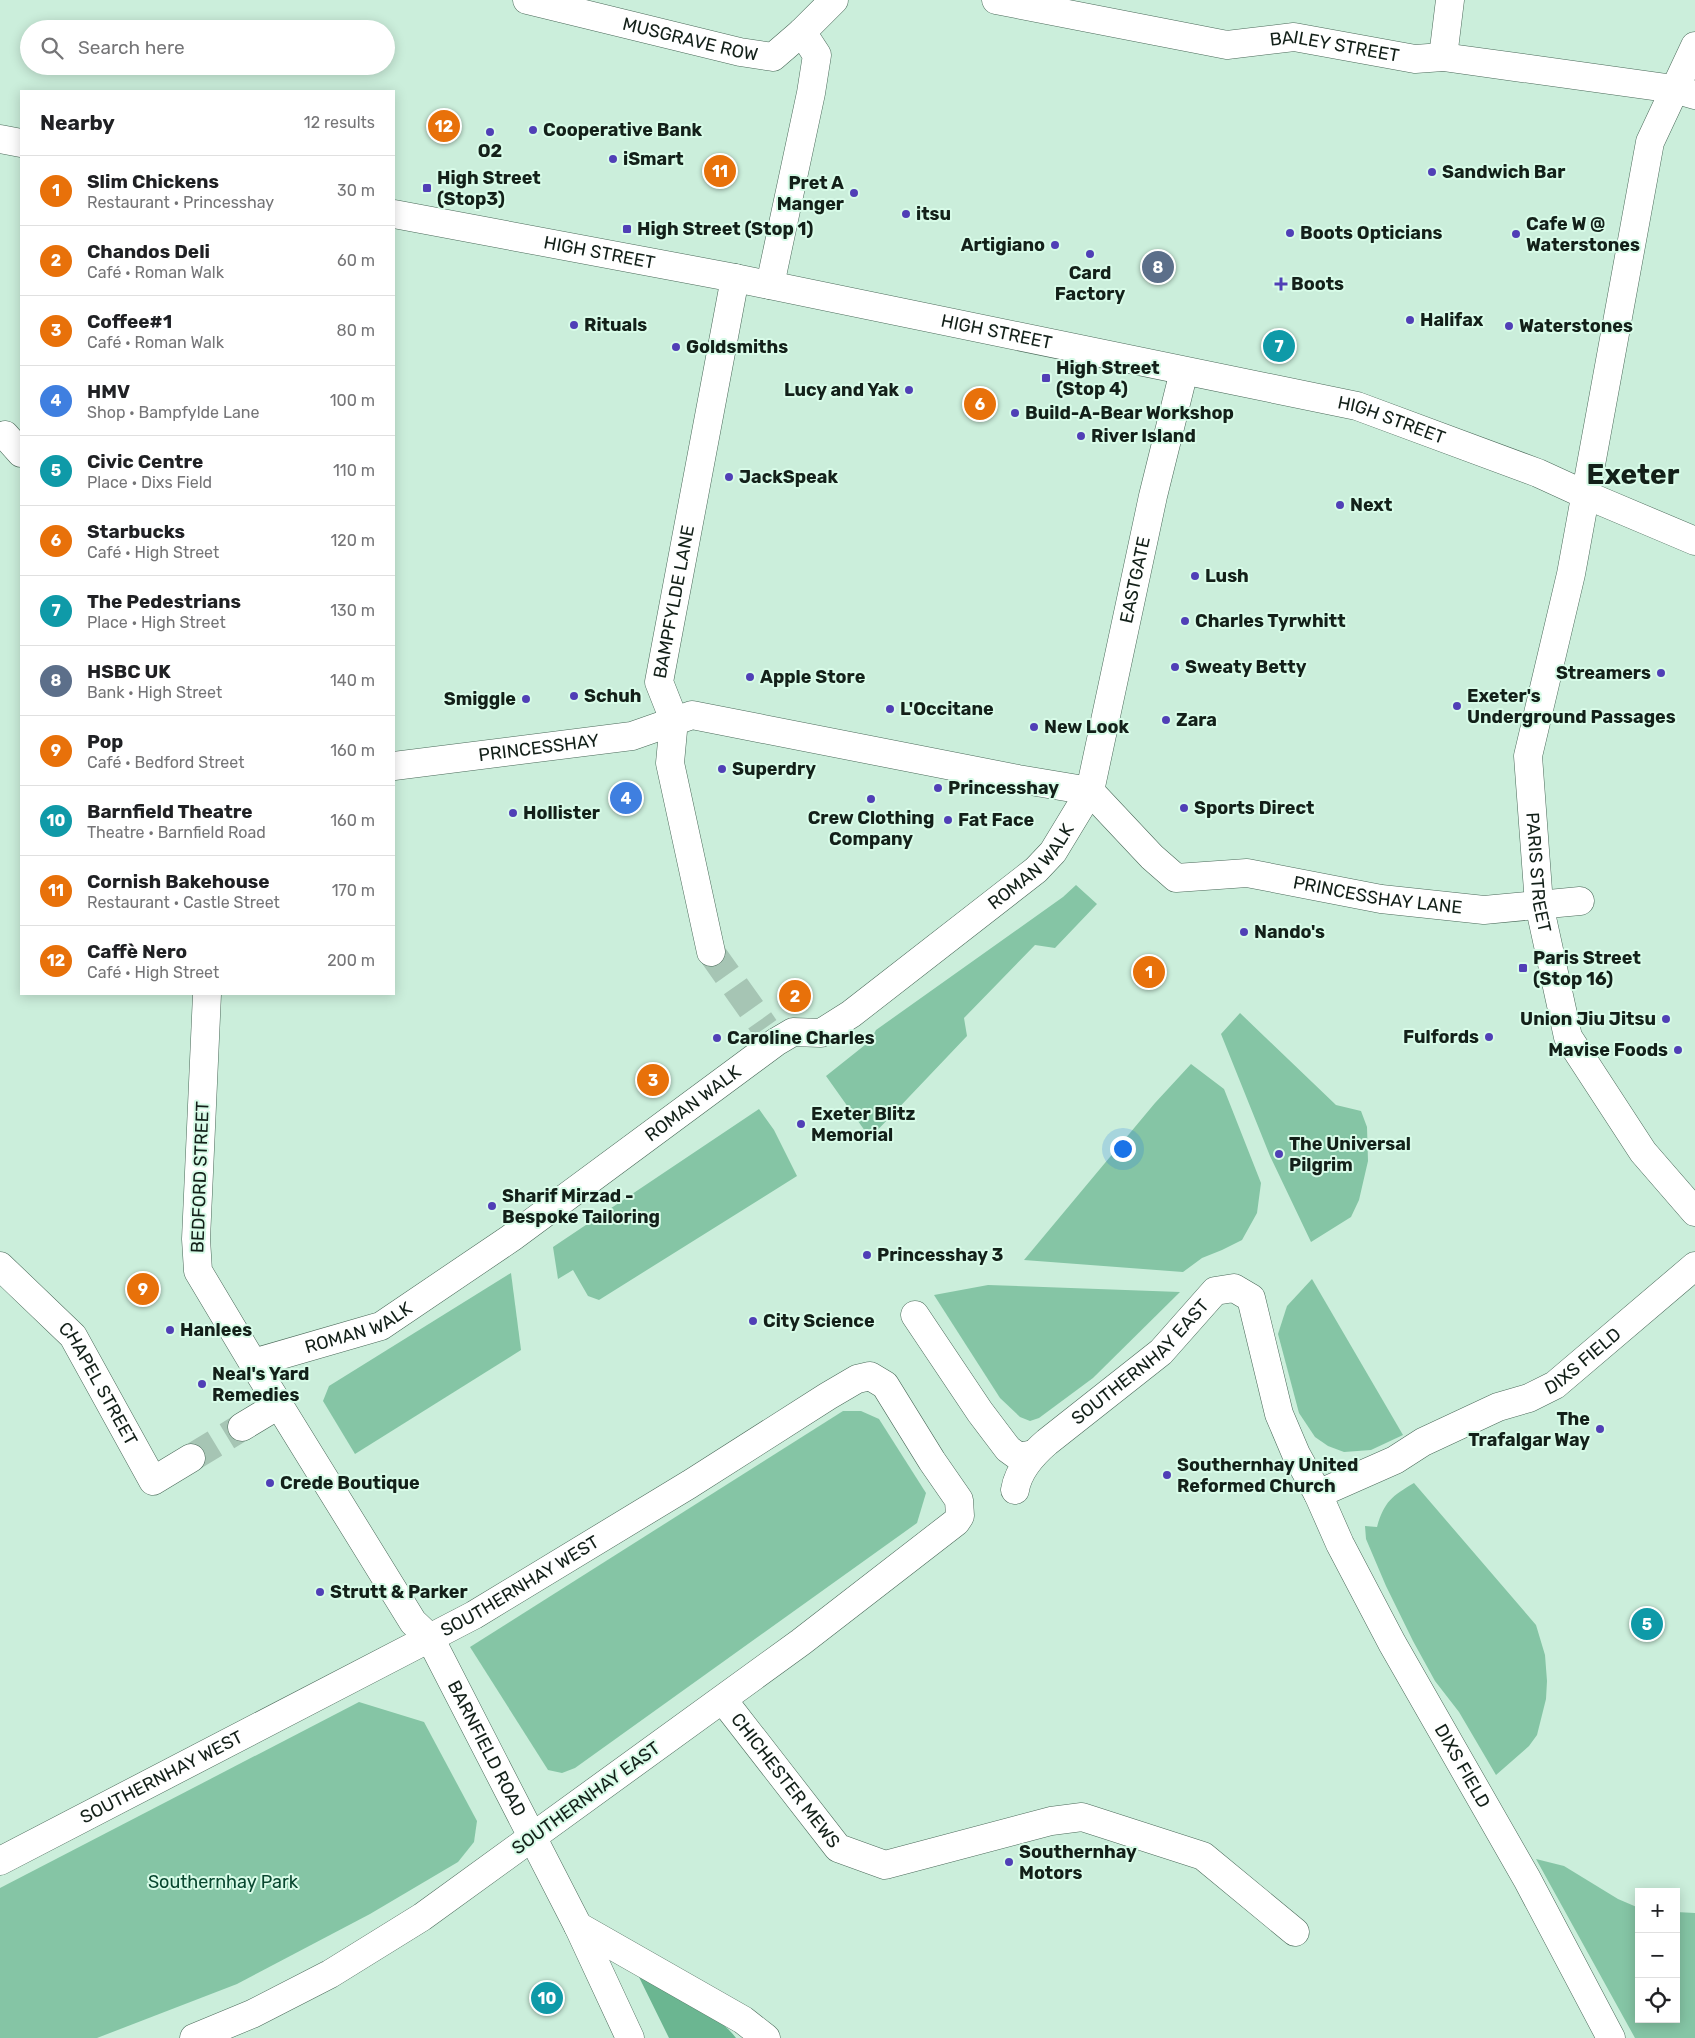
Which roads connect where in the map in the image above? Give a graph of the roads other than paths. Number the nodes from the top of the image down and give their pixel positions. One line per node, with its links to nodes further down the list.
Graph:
1 (527, 0): 5 (street, MUSGRAVE ROW)
2 (834, 0): 5 (street, MUSGRAVE ROW)
3 (996, 0): 7 (street, BAILEY STREET)
4 (1450, 0): 7 (street)
5 (802, 32): 13 (street)
6 (1695, 46): 8 (street, PARIS STREET)
7 (1443, 58): 8 (street, BAILEY STREET)
8 (1684, 92): 15 (street, PARIS STREET)
9 (0, 139): 10 (street)
10 (20, 143)
11 (395, 214): 12 (street, HIGH STREET)
12 (735, 278): 13 (street, HIGH STREET); 17 (street, BAMPFYLDE LANE)
13 (770, 286): 14 (street, HIGH STREET)
14 (1184, 371): 15 (street, HIGH STREET); 19 (street, EASTGATE)
15 (1586, 495): 16 (street, HIGH STREET); 21 (street, PARIS STREET)
16 (1695, 541)
17 (674, 720): 18 (street, PRINCESSHAY); 19 (street, PRINCESSHAY); 22 (street, BAMPFYLDE LANE)
18 (395, 766)
19 (1090, 791): 21 (street, PRINCESSHAY LANE); 29 (street, ROMAN WALK)
20 (1580, 901): 21 (street, PRINCESSHAY LANE)
21 (1539, 904): 24 (street, PARIS STREET)
22 (711, 952)
23 (207, 995): 29 (street, BEDFORD STREET)
24 (1695, 1212)
25 (0, 1266): 33 (street, CHAPEL STREET)
26 (1695, 1266): 35 (street, DIXS FIELD)
27 (1251, 1298): 32 (street, SOUTHERNHAY EAST); 35 (street, DIXS FIELD)
28 (916, 1315): 32 (street)
29 (253, 1363): 30 (street, BEDFORD STREET)
30 (280, 1404): 31 (street); 37 (street, BEDFORD STREET)
31 (242, 1427)
32 (1034, 1454): 34 (street, SOUTHERNHAY EAST)
33 (191, 1458)
34 (1015, 1490)
35 (1318, 1494): 47 (street, DIXS FIELD)
36 (956, 1522): 38 (street, SOUTHERNHAY WEST); 39 (street, SOUTHERNHAY EAST)
37 (385, 1577): 38 (street, BARNFIELD ROAD)
38 (430, 1638): 40 (street, BARNFIELD ROAD); 41 (street, SOUTHERNHAY WEST)
39 (723, 1700): 40 (street, SOUTHERNHAY EAST); 43 (street, CHICHESTER MEWS)
40 (532, 1836): 42 (street, BARNFIELD ROAD); 44 (street, SOUTHERNHAY EAST)
41 (0, 1861)
42 (578, 1926): 45 (street, BARNFIELD ROAD); 46 (street)
43 (1294, 1932)
44 (194, 2038)
45 (630, 2038)
46 (766, 2038)
47 (1611, 2038)

